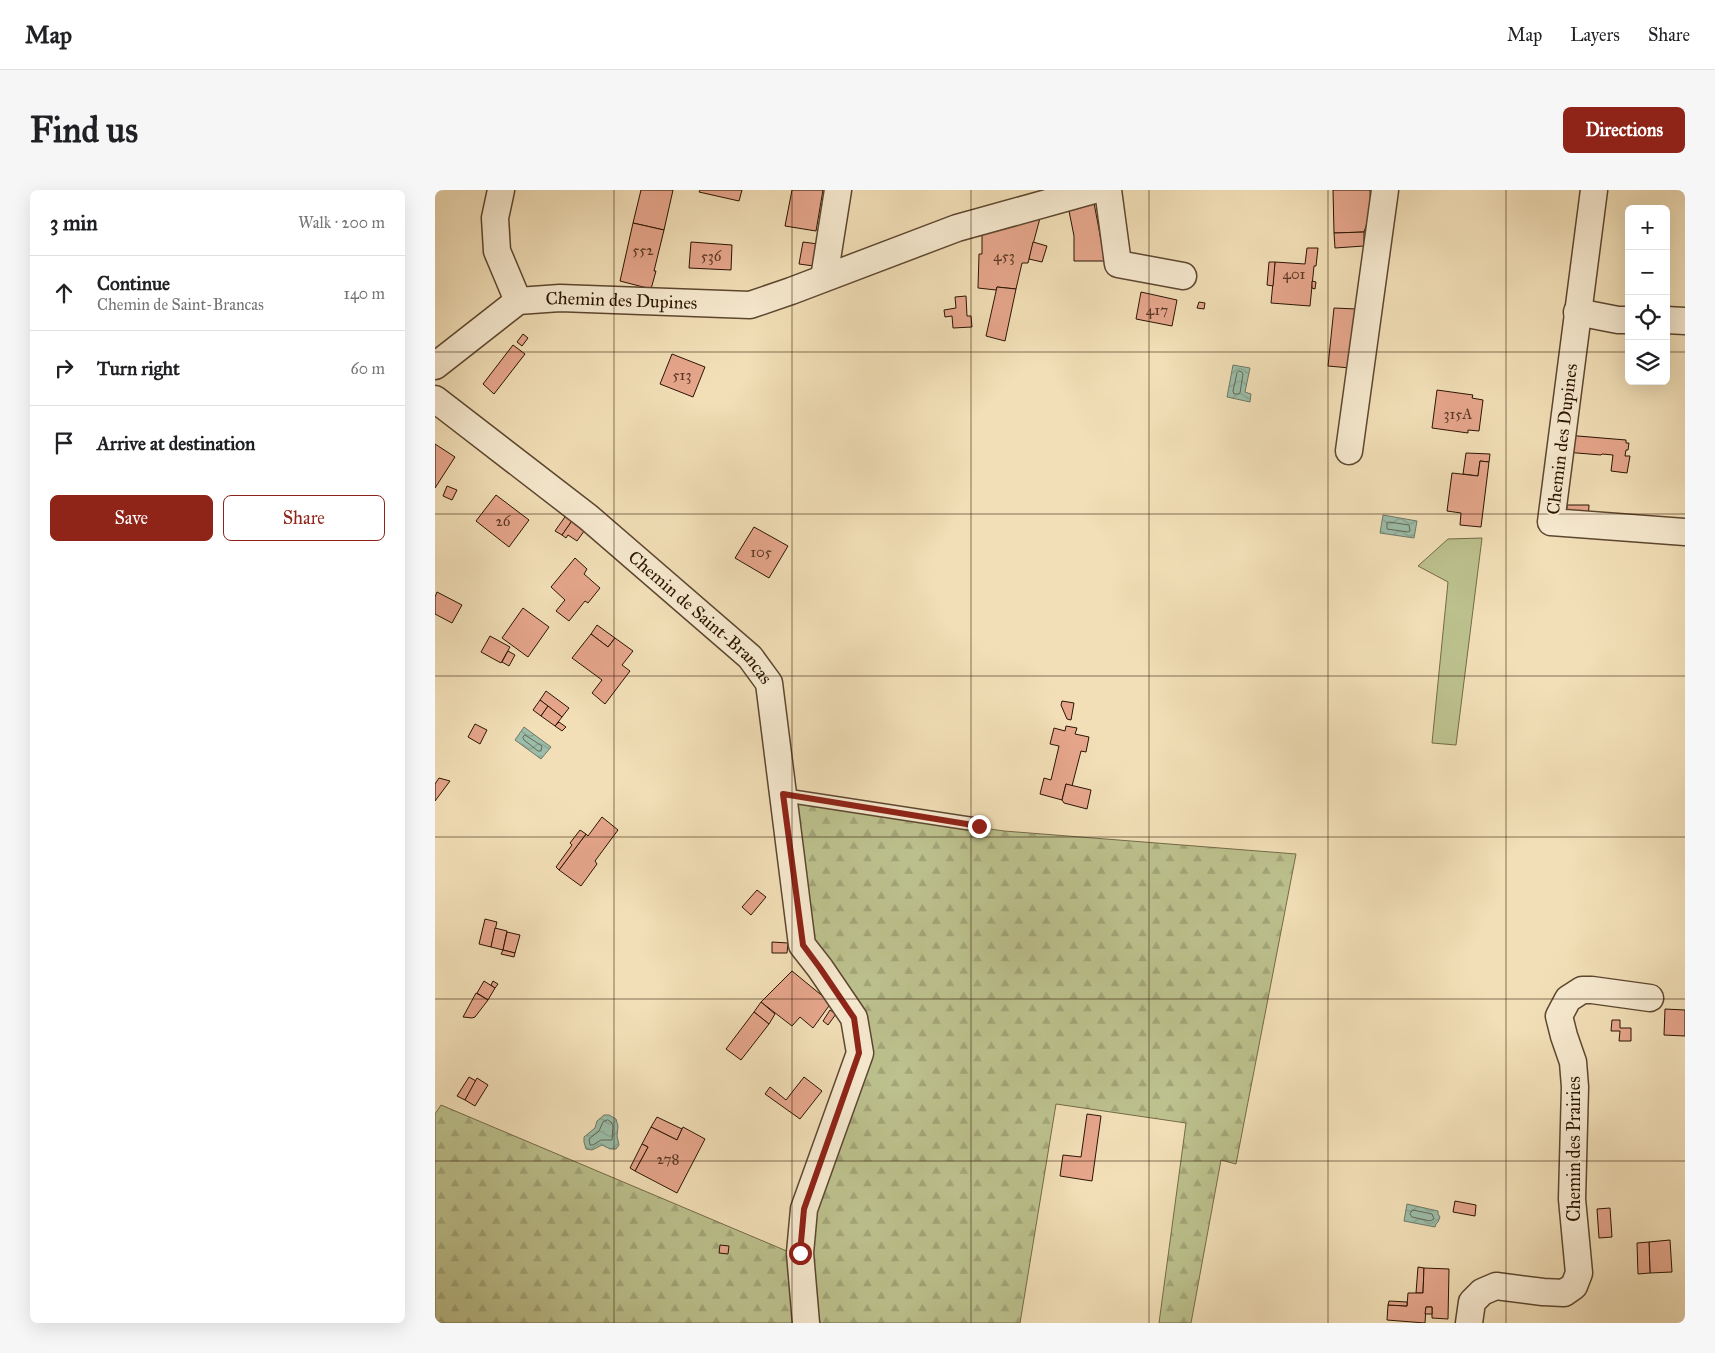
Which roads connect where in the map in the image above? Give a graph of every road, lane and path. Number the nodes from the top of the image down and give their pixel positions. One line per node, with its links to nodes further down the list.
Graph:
1 (501, 190): 10 (street)
2 (838, 190): 9 (street)
3 (1094, 190): 7 (street, Chemin des Dupines)
4 (1109, 190): 8 (street)
5 (1385, 190): 17 (street)
6 (1594, 190): 11 (street, Chemin des Dupines)
7 (1059, 195): 9 (street, Chemin des Dupines)
8 (1183, 276)
9 (824, 278): 10 (street, Chemin des Dupines)
10 (518, 301): 15 (street)
11 (1577, 312): 12 (street); 18 (street, Chemin des Dupines)
12 (1625, 320)
13 (1670, 320): 14 (street)
14 (1685, 321)
15 (435, 366)
16 (435, 399): 19 (street, Chemin de Saint-Brancas)
17 (1349, 451)
18 (1685, 532)
19 (783, 794): 20 (lane); 22 (street, Chemin de Saint-Brancas)
20 (979, 826)
21 (1650, 998): 23 (street, Chemin des Prairies)
22 (806, 1323)
23 (1469, 1323)

